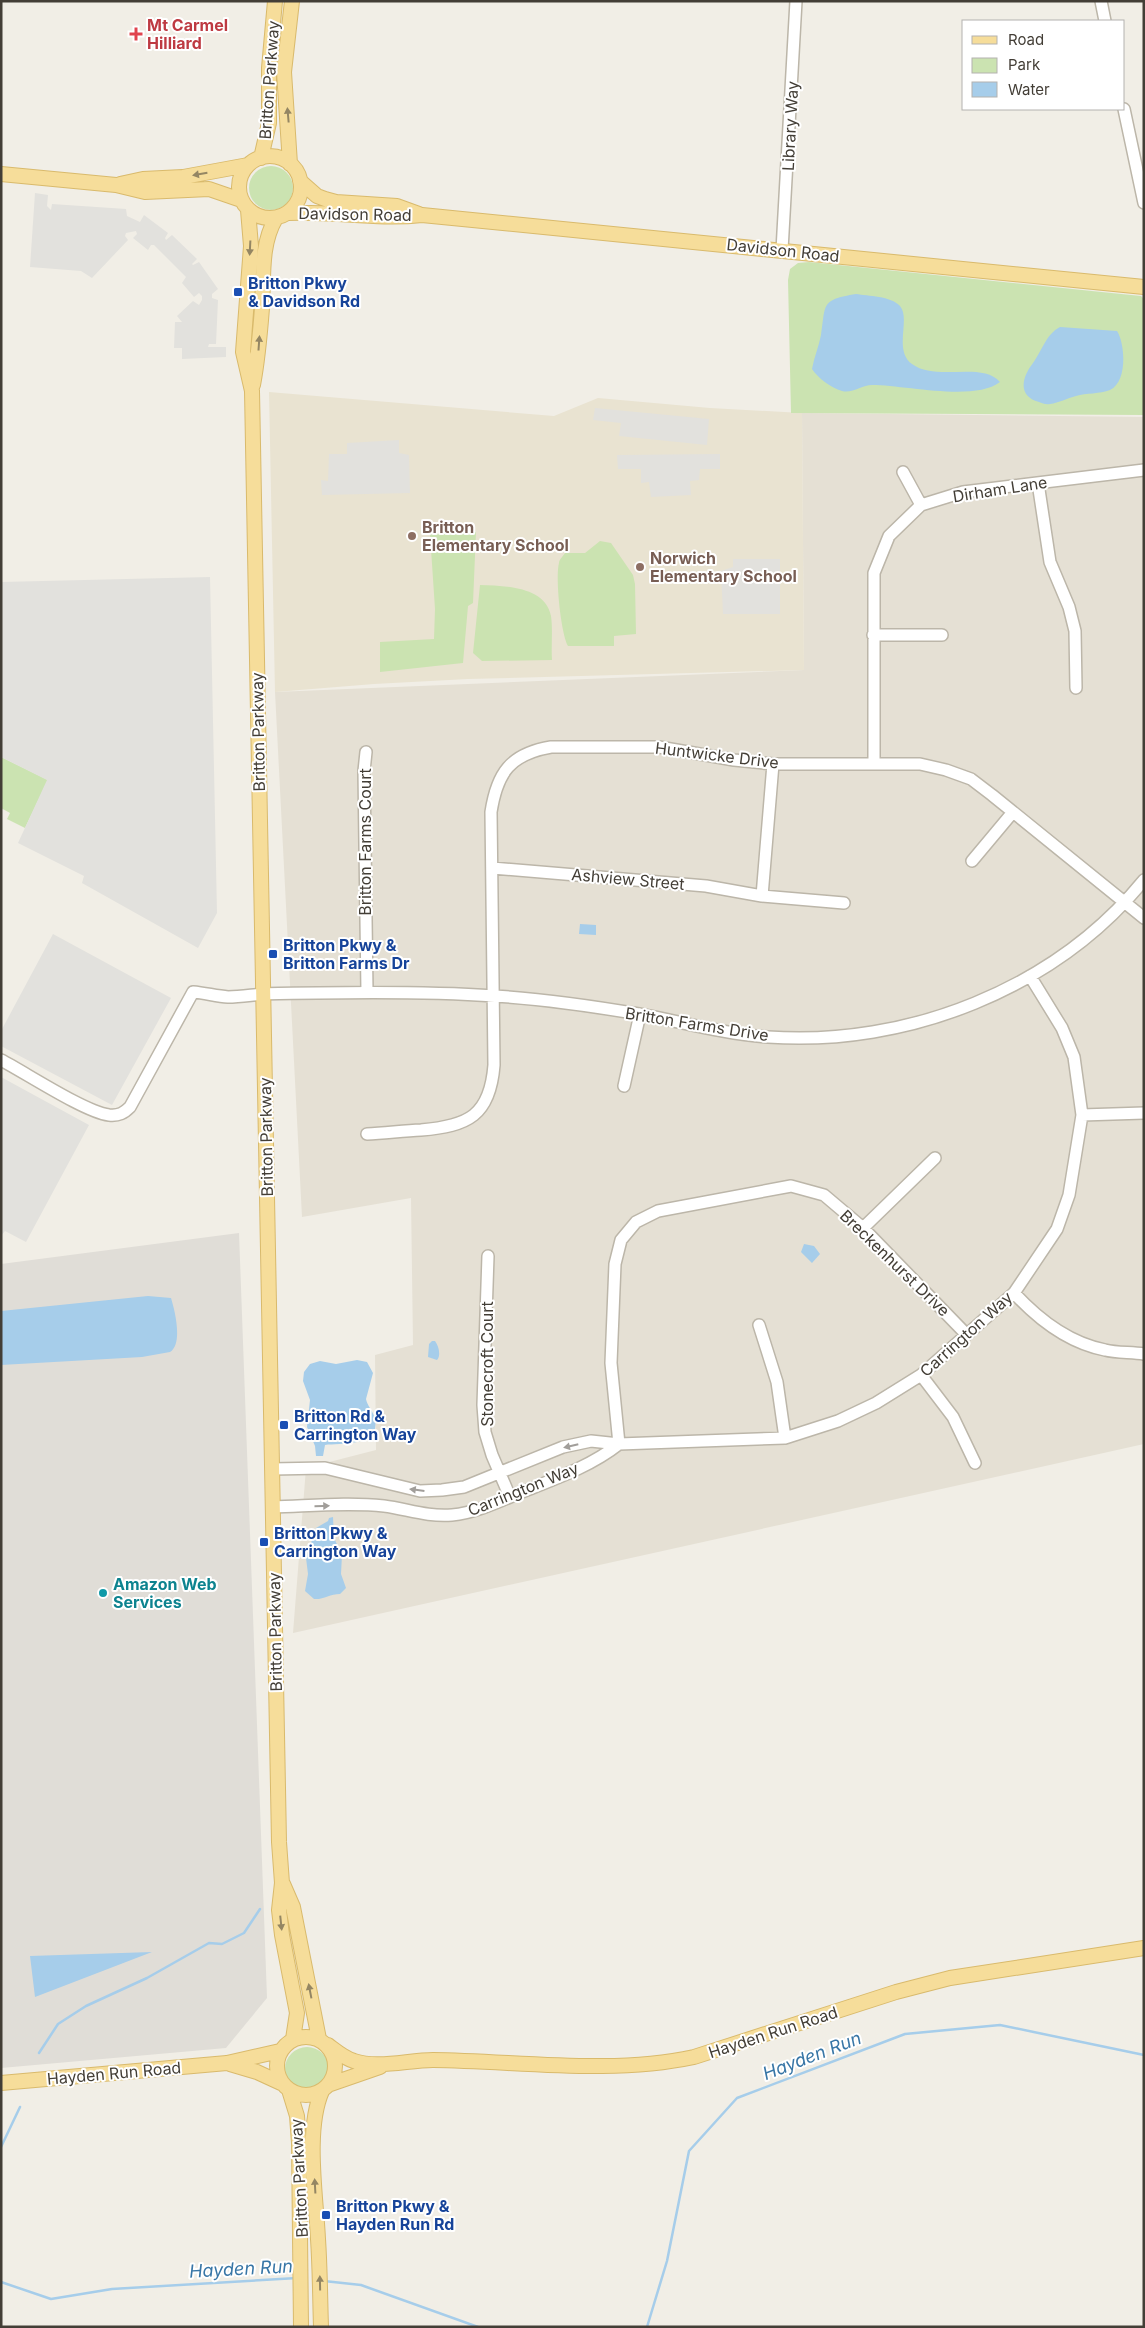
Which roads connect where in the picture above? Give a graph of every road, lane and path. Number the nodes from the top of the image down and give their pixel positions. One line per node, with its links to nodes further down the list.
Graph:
1 (275, 1): 7 (main road, Britton Parkway)
2 (292, 1): 8 (main road, Britton Parkway, one-way to 2)
3 (796, 1): 17 (street, Library Way)
4 (1101, 1): 5 (street)
5 (1105, 20)
6 (1124, 110): 13 (street)
7 (261, 158): 8 (main road); 9 (main road)
8 (290, 164): 11 (main road)
9 (248, 165): 12 (main road, one-way to 12); 14 (main road)
10 (1, 174): 12 (main road)
11 (300, 181): 15 (main road); 16 (main road, Davidson Road)
12 (116, 185): 14 (main road)
13 (1144, 203)
14 (245, 205): 15 (main road); 19 (main road, Britton Parkway, one-way to 19)
15 (282, 215): 16 (main road, Davidson Road); 19 (main road, Britton Parkway, one-way to 15)
16 (422, 215): 17 (main road, Davidson Road)
17 (782, 250): 18 (main road, Davidson Road)
18 (1144, 286)
19 (252, 391): 40 (main road, Britton Parkway)
20 (1144, 470): 22 (street, Dirham Lane)
21 (903, 472): 23 (street)
22 (1038, 482): 23 (street, Dirham Lane); 26 (street)
23 (921, 505): 24 (street, Dirham Lane)
24 (873, 635): 25 (street); 28 (street, Dirham Lane)
25 (942, 635)
26 (1076, 688)
27 (366, 752): 39 (street, Britton Farms Court)
28 (874, 763): 29 (street, Huntwicke Drive); 30 (street, Huntwicke Drive)
29 (773, 764): 32 (street, Huntwicke Drive); 34 (street)
30 (1013, 812): 31 (street); 36 (street, Huntwicke Drive)
31 (972, 861)
32 (492, 868): 34 (street, Ashview Street); 41 (street, Huntwicke Drive)
33 (1144, 880): 36 (street, Britton Farms Drive)
34 (762, 896): 35 (street, Ashview Street)
35 (844, 903)
36 (1125, 903): 37 (street, Huntwicke Drive); 38 (street, Britton Farms Drive)
37 (1144, 918)
38 (1030, 976): 42 (street, Britton Farms Drive); 46 (street, Carrington Way)
39 (367, 992): 40 (street, Britton Farms Drive); 41 (street, Britton Farms Drive)
40 (263, 994): 43 (street, Britton Farms Drive); 59 (main road, Britton Parkway)
41 (493, 996): 42 (street, Britton Farms Drive); 47 (street, Huntwicke Drive)
42 (640, 1014): 44 (street)
43 (1, 1060)
44 (624, 1086)
45 (1144, 1113): 46 (street)
46 (1082, 1115): 51 (street, Carrington Way)
47 (367, 1134)
48 (935, 1158): 49 (street)
49 (864, 1228): 53 (street, Breckenhurst Drive); 57 (street, Breckenhurst Drive)
50 (488, 1256): 60 (street, Stonecroft Court)
51 (1014, 1293): 53 (street, Carrington Way); 54 (street)
52 (759, 1324): 56 (street)
53 (966, 1334): 55 (street, Carrington Way)
54 (1144, 1354)
55 (921, 1375): 56 (street, Carrington Way); 58 (street)
56 (785, 1438): 57 (street, Carrington Way)
57 (619, 1444): 60 (street, Carrington Way, one-way to 60); 61 (street, Carrington Way)
58 (975, 1463)
59 (272, 1469): 60 (street, Carrington Way, one-way to 59); 62 (main road, Britton Parkway)
60 (500, 1474): 61 (street, Stonecroft Court)
61 (510, 1497): 62 (street, Carrington Way, one-way to 61)
62 (273, 1507): 63 (main road, Britton Parkway)
63 (282, 1883): 65 (main road, Britton Parkway, one-way to 65); 66 (main road, Britton Parkway, one-way to 63)
64 (1144, 1948): 68 (main road, Hayden Run Road)
65 (293, 2039): 66 (main road); 67 (main road)
66 (324, 2042): 68 (main road, Hayden Run Road); 72 (main road)
67 (280, 2051): 69 (main road, Hayden Run Road); 71 (main road)
68 (398, 2062): 72 (main road, Hayden Run Road)
69 (227, 2063): 70 (main road, Hayden Run Road); 71 (main road, Hayden Run Road)
70 (1, 2083)
71 (286, 2086): 72 (main road); 74 (main road, Britton Parkway)
72 (325, 2088): 73 (main road, Britton Parkway, one-way to 72)
73 (321, 2320)
74 (301, 2321)

